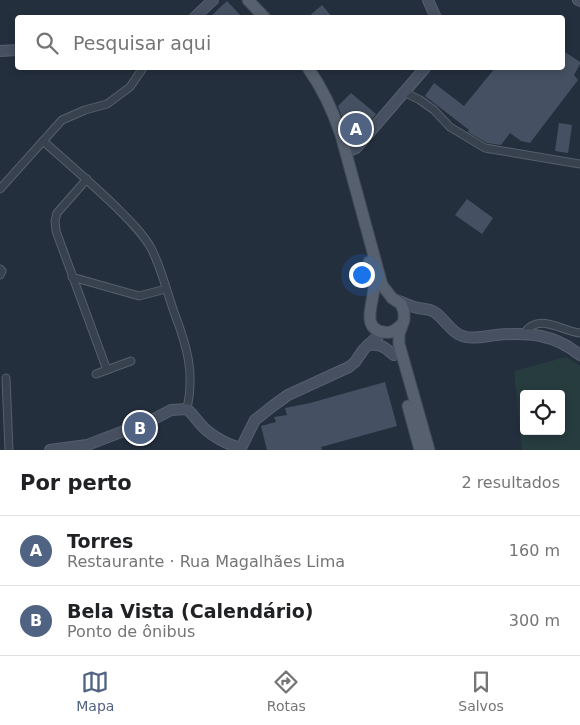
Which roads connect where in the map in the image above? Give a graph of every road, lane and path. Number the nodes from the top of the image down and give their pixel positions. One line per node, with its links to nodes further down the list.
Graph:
1 (213, 0): 5 (street)
2 (239, 0): 6 (main road)
3 (248, 0): 7 (main road)
4 (428, 0): 8 (street)
5 (197, 15)
6 (252, 15)
7 (261, 15)
8 (435, 15)
9 (15, 50): 10 (street)
10 (0, 51)
11 (142, 70): 16 (street)
12 (301, 70): 26 (main road)
13 (309, 70): 17 (main road)
14 (423, 70): 15 (street)
15 (404, 92): 17 (street); 18 (street)
16 (43, 141): 19 (street); 20 (street)
17 (347, 152): 25 (main road)
18 (580, 164)
19 (87, 179): 23 (street); 24 (street)
20 (0, 189)
21 (0, 269): 22 (street)
22 (0, 275)
23 (72, 277): 24 (street); 37 (street)
24 (166, 289): 41 (street)
25 (393, 298): 26 (main road); 27 (street); 29 (main road)
26 (371, 307): 28 (main road)
27 (417, 308): 29 (street); 31 (street)
28 (370, 321): 30 (main road); 33 (street)
29 (402, 323): 30 (main road); 46 (main road)
30 (383, 332): 33 (street); 34 (main road)
31 (524, 333): 32 (street); 35 (street)
32 (580, 333)
33 (366, 347): 34 (street); 42 (street)
34 (394, 355): 45 (main road)
35 (580, 356)
36 (131, 361): 37 (street)
37 (107, 370): 38 (street)
38 (96, 374)
39 (6, 378): 40 (street)
40 (3, 403): 43 (street)
41 (187, 409): 42 (street); 44 (street)
42 (242, 449)
43 (9, 450)
44 (50, 450)
45 (420, 450)
46 (429, 450)

